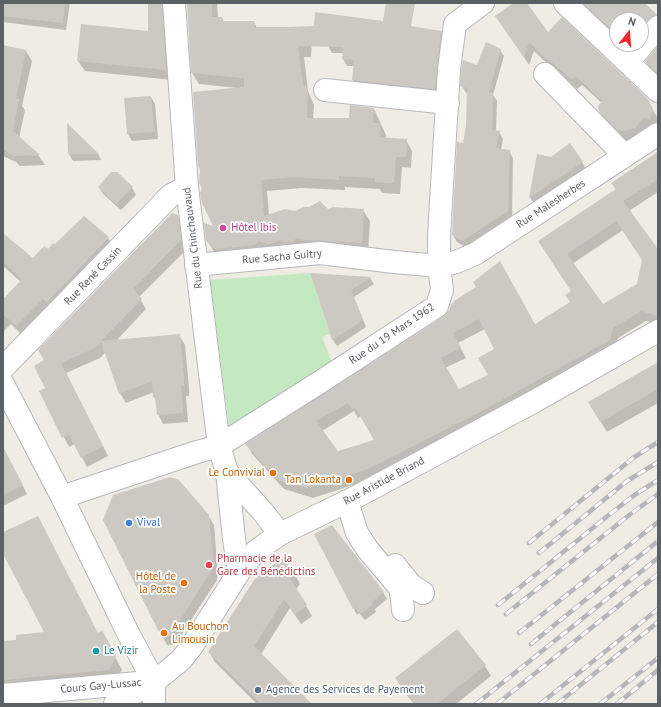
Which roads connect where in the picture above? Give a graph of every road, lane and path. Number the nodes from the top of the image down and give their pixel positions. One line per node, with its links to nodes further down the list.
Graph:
1 (174, 3): 12 (street, Rue du Chinchauvaud)
2 (483, 3): 9 (street, Rue du 19 Mars 1962)
3 (565, 3): 5 (street)
4 (658, 27): 5 (street)
5 (628, 62): 8 (street)
6 (545, 74): 11 (street)
7 (325, 90): 9 (street)
8 (658, 91)
9 (448, 103): 14 (street, Rue du 19 Mars 1962)
10 (658, 134): 11 (street, Rue Malesherbes)
11 (625, 156): 14 (street, Rue Malesherbes)
12 (187, 187): 13 (street, Rue du Chinchauvaud); 16 (street, Rue René Cassin)
13 (196, 265): 14 (street, Rue Sacha Guitry); 18 (street, Rue du Chinchauvaud)
14 (439, 266): 18 (street, Rue du 19 Mars 1962)
15 (658, 331): 21 (street, Rue Aristide Briand)
16 (3, 368)
17 (3, 384): 20 (street)
18 (219, 446): 19 (street, Rue du Chinchauvaud); 20 (street, Rue du 19 Mars 1962)
19 (227, 472): 22 (street, Rue du Chinchauvaud); 23 (street, Rue du Chinchauvaud)
20 (62, 497): 26 (street)
21 (351, 499): 22 (street, Rue Aristide Briand); 24 (street); 25 (street)
22 (280, 534): 23 (street, Rue Aristide Briand)
23 (239, 572): 26 (street, Rue Aristide Briand)
24 (423, 593)
25 (402, 610)
26 (154, 682): 27 (street, Cours Gay-Lussac); 28 (street, Cours Gay-Lussac); 29 (street); 30 (street)
27 (3, 695)
28 (115, 704)
29 (135, 704)
30 (154, 704)

